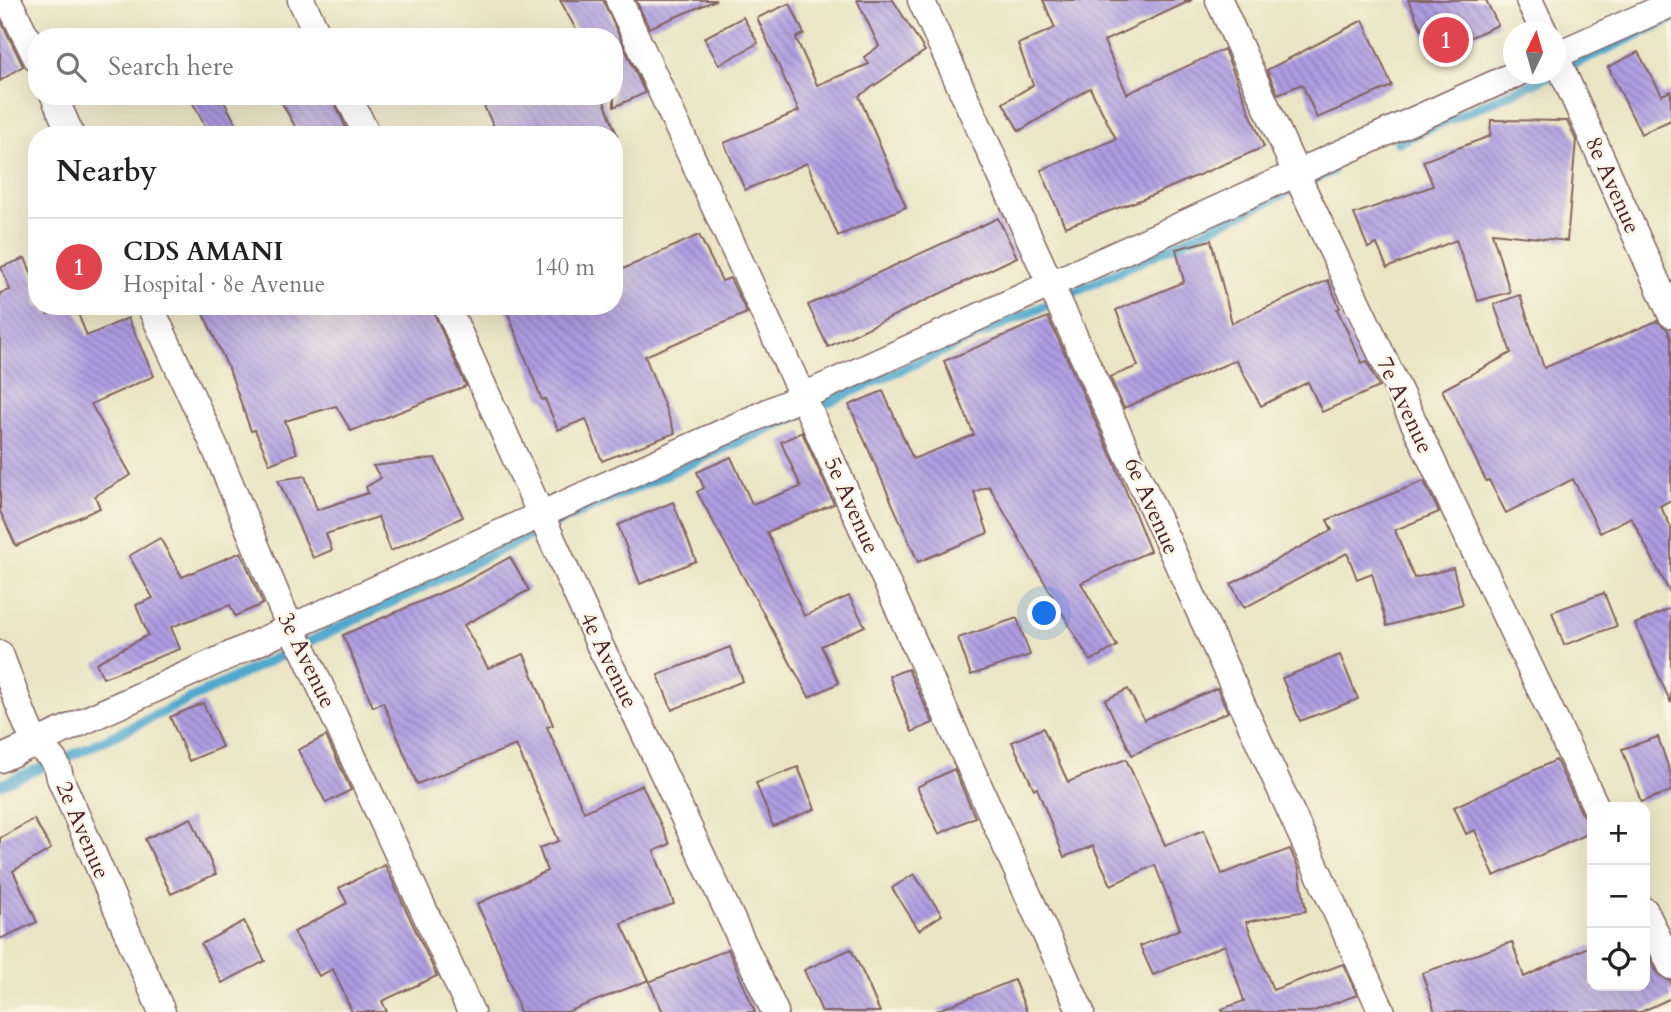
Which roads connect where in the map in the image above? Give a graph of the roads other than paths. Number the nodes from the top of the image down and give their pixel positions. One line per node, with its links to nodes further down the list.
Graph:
1 (9, 0): 10 (street)
2 (301, 0): 9 (street)
3 (619, 0): 23 (street, 5e Avenue)
4 (921, 0): 19 (street, 6e Avenue)
5 (1219, 0): 18 (street, 7e Avenue)
6 (1529, 0): 8 (street)
7 (1671, 4): 11 (street)
8 (1539, 21)
9 (315, 28)
10 (28, 40)
11 (1566, 60)
12 (1566, 80): 20 (street, 8e Avenue)
13 (1503, 81): 18 (street)
14 (58, 105): 16 (street)
15 (352, 105): 17 (street)
16 (67, 126)
17 (363, 126)
18 (1301, 182): 19 (street); 29 (street, 7e Avenue)
19 (1055, 294): 23 (street); 36 (street, 6e Avenue)
20 (1671, 314)
21 (154, 315): 25 (street, 3e Avenue)
22 (451, 315): 24 (street, 4e Avenue)
23 (807, 406): 24 (street); 35 (street, 5e Avenue)
24 (546, 525): 25 (street); 34 (street, 4e Avenue)
25 (297, 640): 27 (street); 33 (street, 3e Avenue)
26 (0, 654): 27 (street, 2e Avenue)
27 (42, 747): 28 (street); 32 (street, 2e Avenue)
28 (0, 759)
29 (1594, 802)
30 (1650, 922): 31 (street)
31 (1671, 967)
32 (162, 1012)
33 (471, 1012)
34 (775, 1012)
35 (1081, 1012)
36 (1382, 1012)

